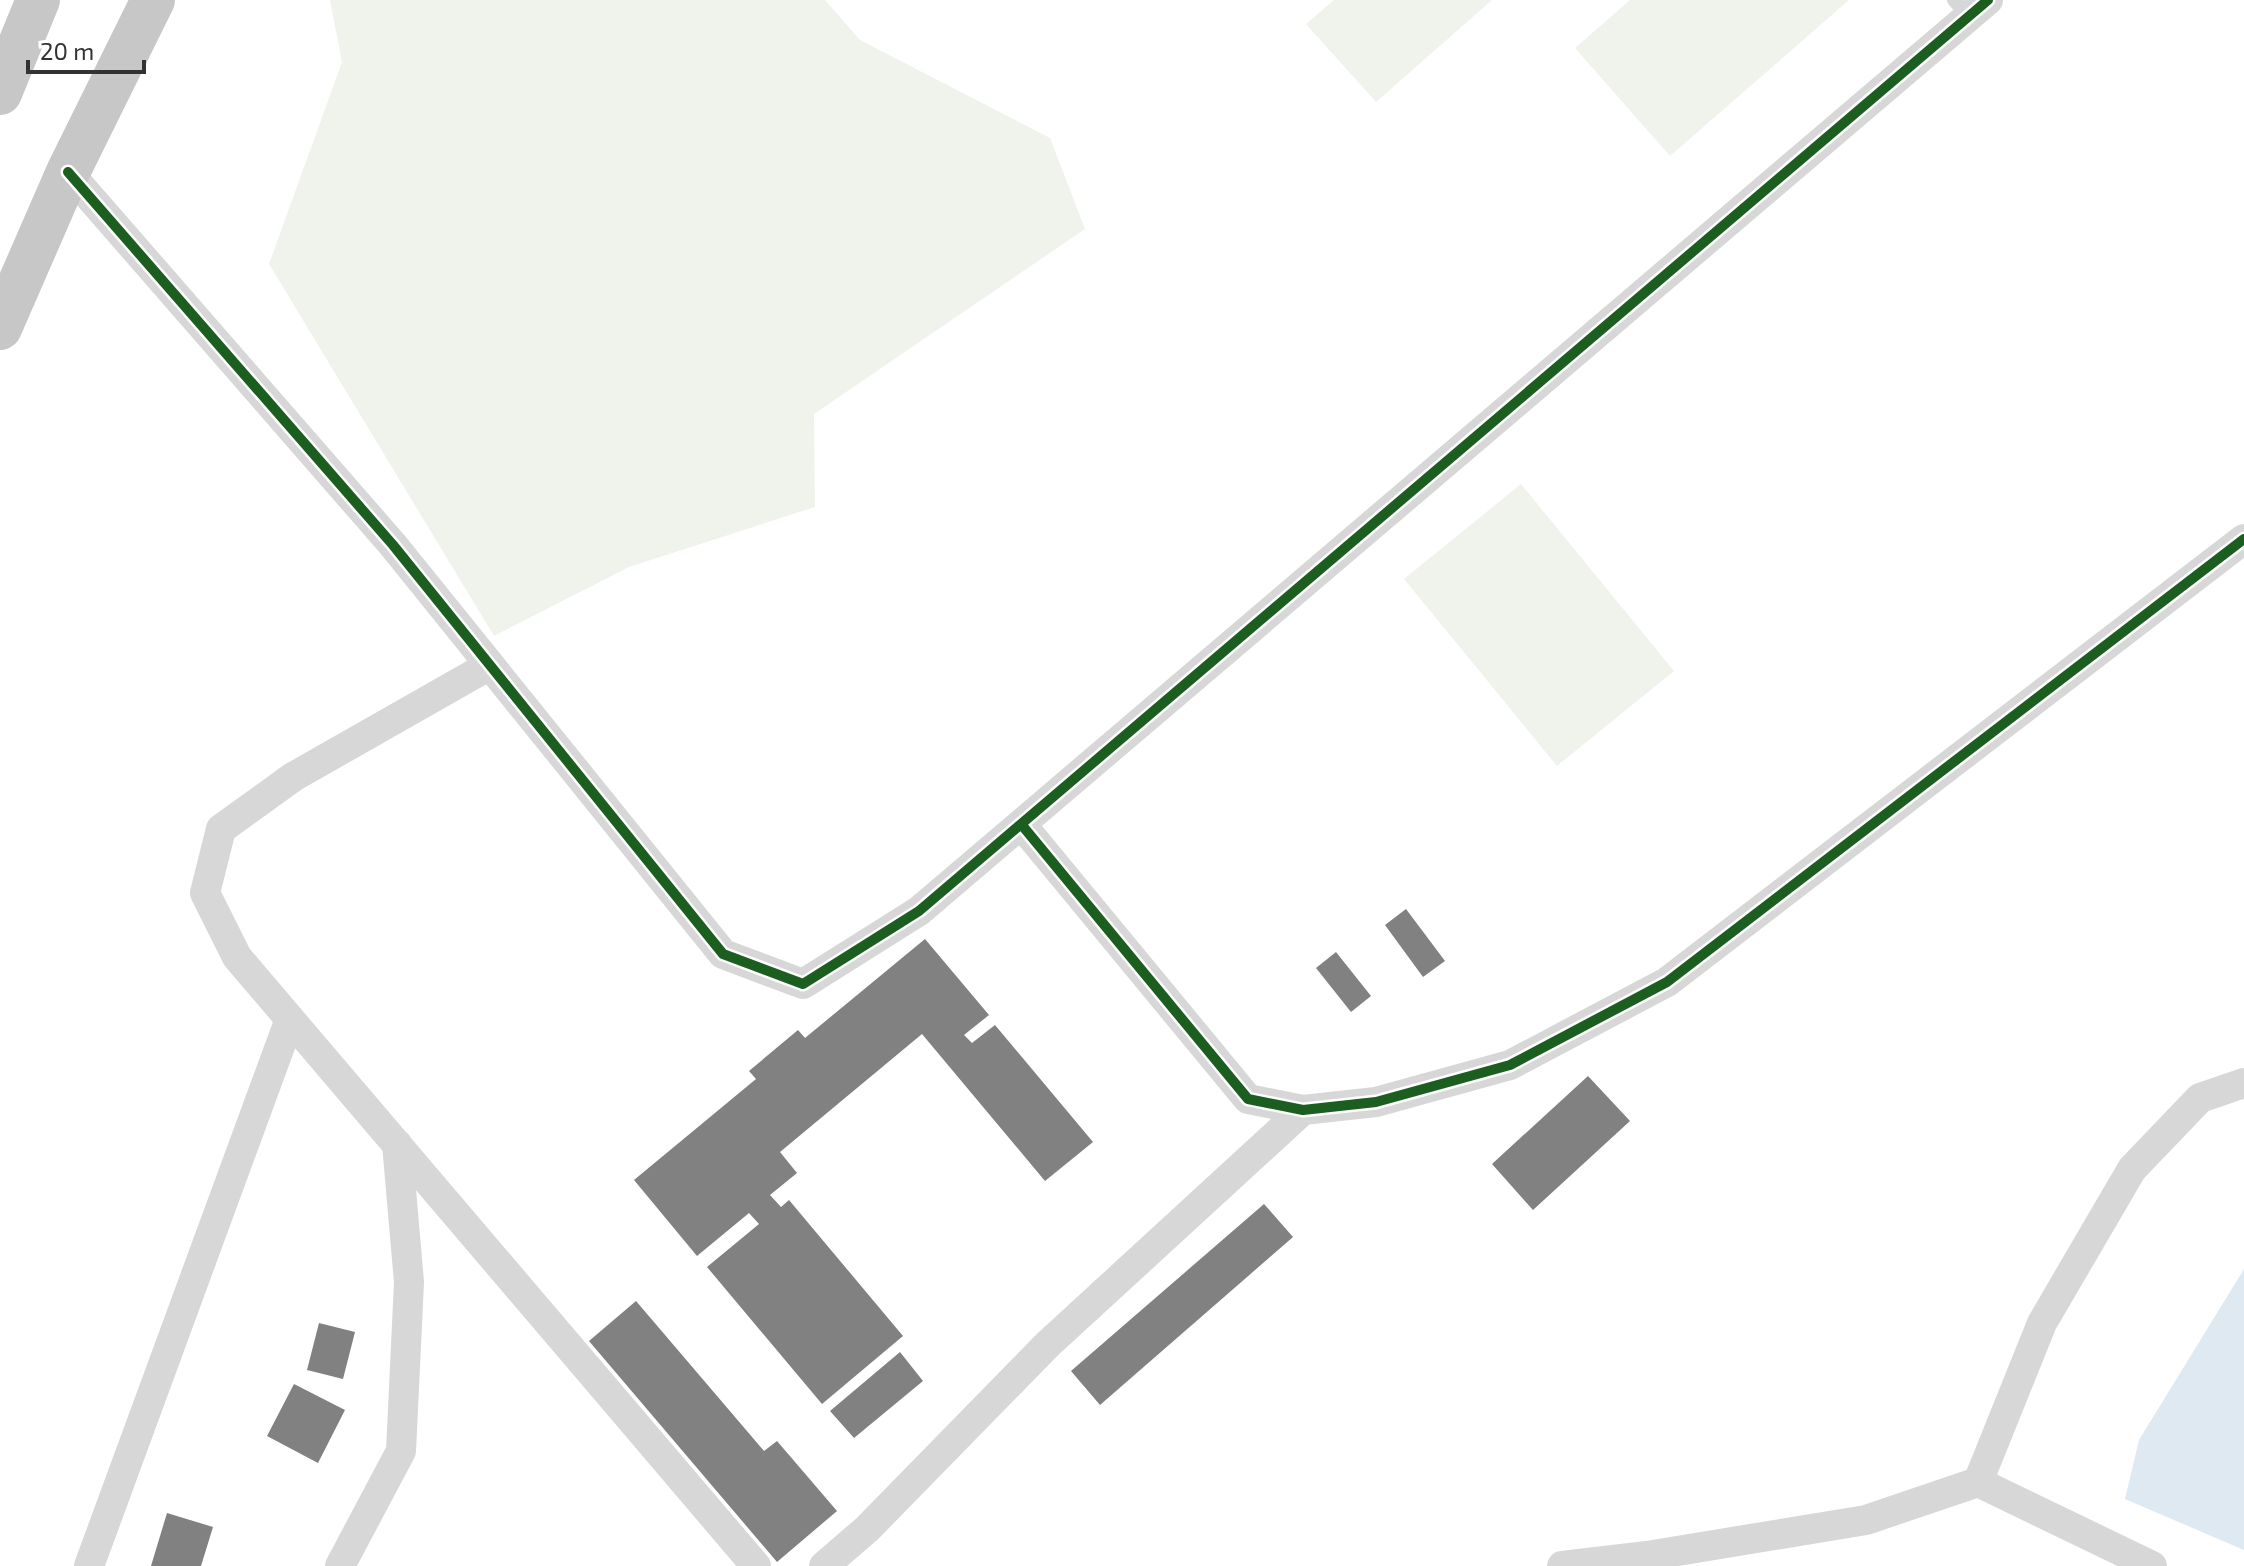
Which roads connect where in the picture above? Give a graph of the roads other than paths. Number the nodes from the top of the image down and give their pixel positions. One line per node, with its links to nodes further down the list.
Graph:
1 (38, 0): 4 (highway)
2 (153, 0): 5 (highway)
3 (1970, 5): 9 (street)
4 (0, 93)
5 (68, 172): 6 (highway); 8 (street)
6 (0, 328)
7 (2244, 539): 12 (street)
8 (490, 665): 9 (street); 10 (street)
9 (1021, 824): 12 (street)
10 (290, 1019): 13 (street); 15 (street)
11 (2244, 1083): 14 (street)
12 (1303, 1110): 18 (street)
13 (397, 1144): 16 (street); 17 (street)
14 (1978, 1482): 19 (street); 20 (street)
15 (89, 1566)
16 (340, 1566)
17 (756, 1566)
18 (824, 1566)
19 (1562, 1566)
20 (2152, 1566)

